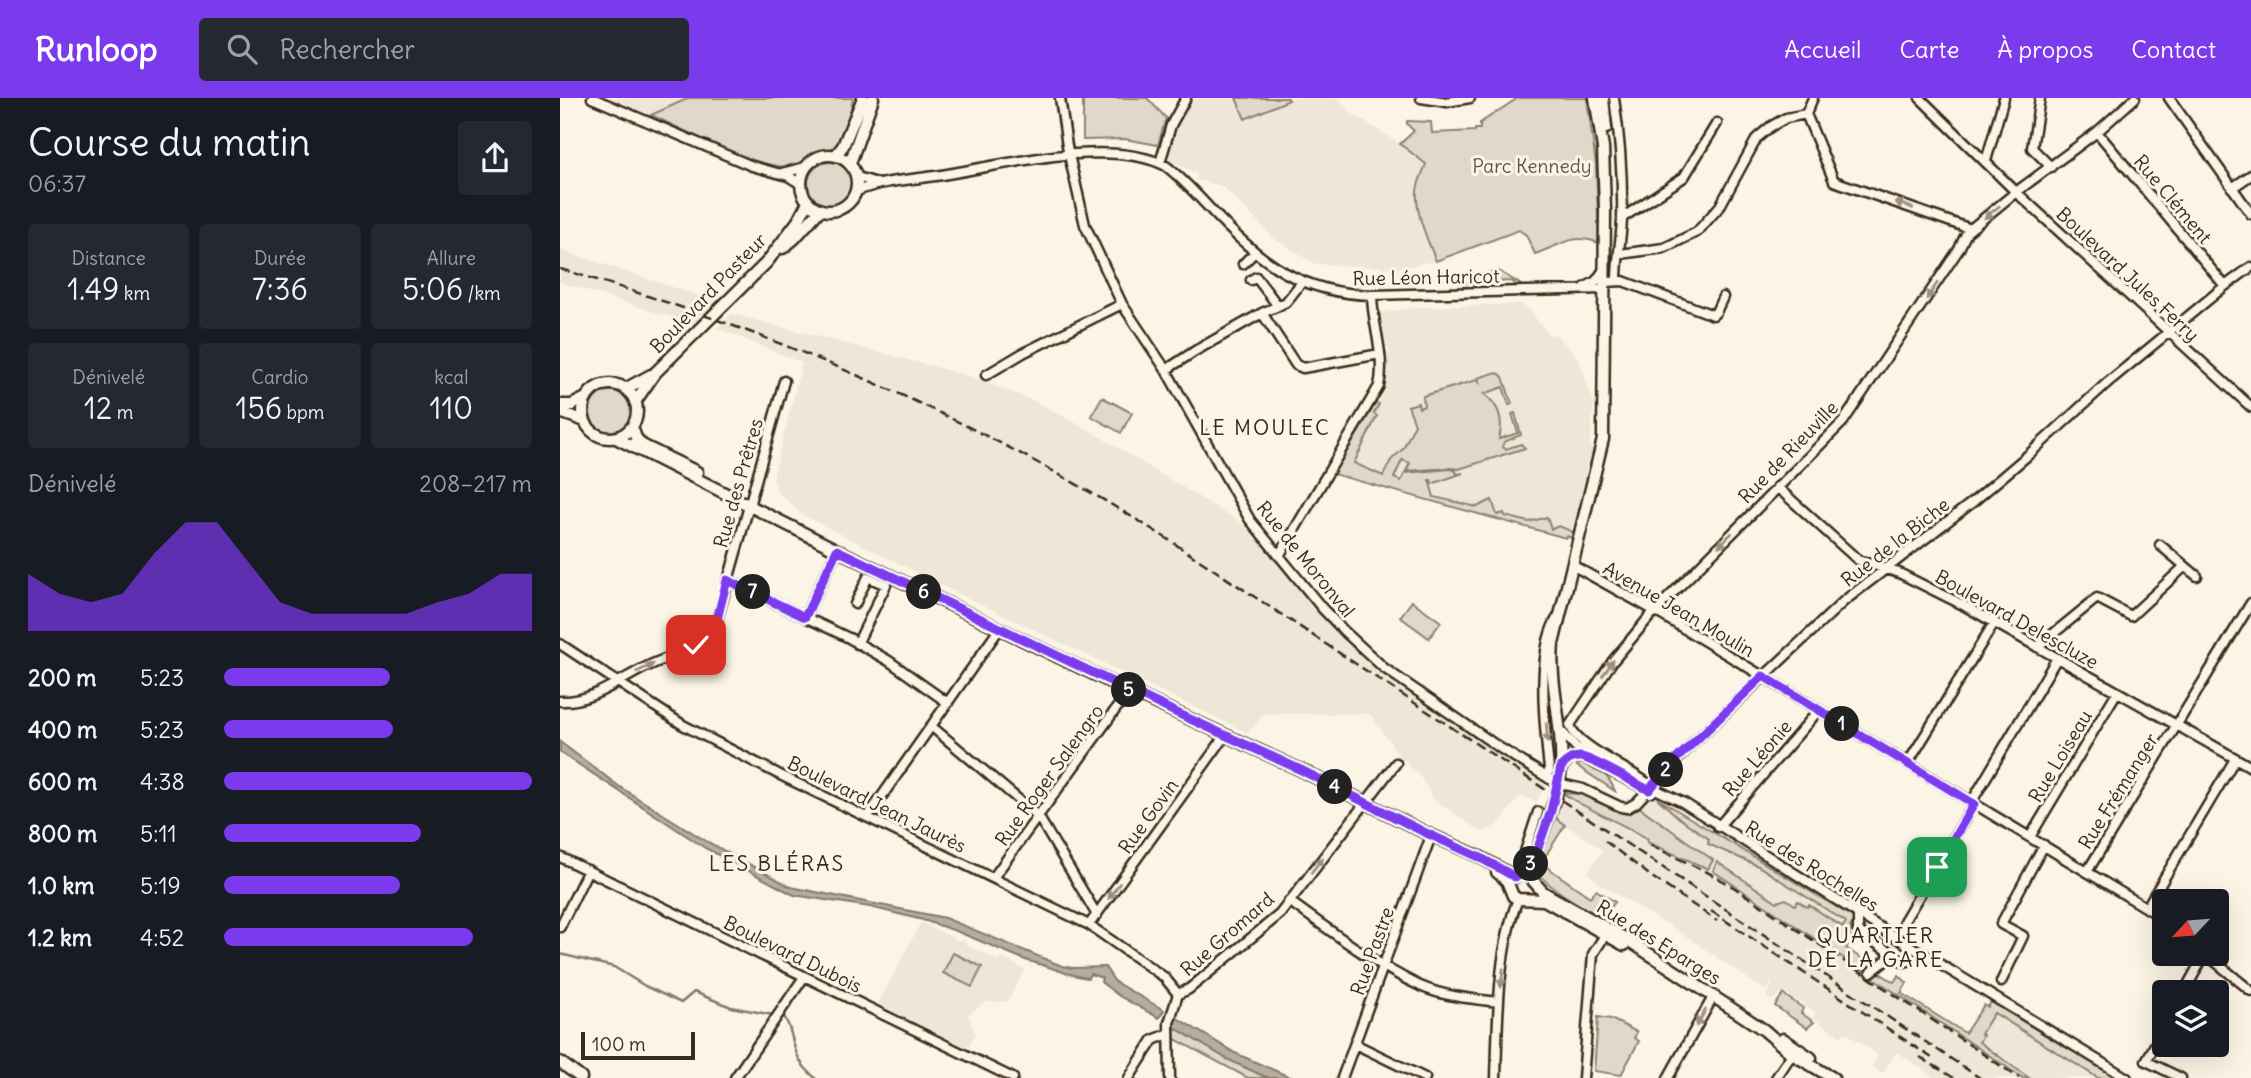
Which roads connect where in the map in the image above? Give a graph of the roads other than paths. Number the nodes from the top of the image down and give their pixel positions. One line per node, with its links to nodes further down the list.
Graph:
1 (592, 98): 27 (street)
2 (861, 98): 20 (main road)
3 (873, 98): 23 (main road)
4 (1060, 98): 21 (street, Rue de Moronval)
5 (1186, 98): 24 (street)
6 (1421, 98): 7 (street)
7 (1470, 98)
8 (1595, 98): 44 (main road)
9 (1603, 98): 44 (main road)
10 (1614, 98): 38 (street)
11 (1813, 98): 17 (street)
12 (1920, 98): 22 (street, Boulevard Jules Ferry)
13 (2004, 98): 22 (street)
14 (2040, 98): 26 (street)
15 (2135, 98): 19 (street, Rue de Rieuville)
16 (2169, 98): 32 (street)
17 (1806, 114): 39 (street, one-way to 17); 41 (street)
18 (1717, 123): 38 (street)
19 (2097, 132): 26 (street, Rue de Rieuville); 49 (street, Rue Clément)
20 (836, 155): 23 (main road); 25 (main road)
21 (1069, 155): 24 (street, Rue Léon Haricot); 30 (street, Rue Léon Haricot); 53 (street, Rue de Moronval)
22 (1986, 161): 34 (street, Boulevard Jules Ferry)
23 (850, 163): 29 (main road)
24 (1160, 163): 40 (street, Rue Léon Haricot)
25 (806, 167): 27 (street); 31 (main road)
26 (2050, 167): 34 (street, Rue de Rieuville)
27 (779, 173): 31 (street)
28 (2251, 175): 32 (street)
29 (857, 177): 30 (street, Rue Léon Haricot); 33 (main road)
30 (877, 183): 33 (street, Rue Léon Haricot)
31 (801, 184): 35 (main road)
32 (2232, 188): 37 (street)
33 (857, 191): 36 (main road)
34 (2016, 192): 56 (street, Boulevard Jules Ferry); 71 (street, Rue de Rieuville, one-way to 71)
35 (808, 202): 36 (main road); 42 (main road, Boulevard Pasteur)
36 (820, 210): 42 (main road)
37 (2251, 214)
38 (1622, 218): 41 (street)
39 (1968, 228)
40 (1254, 253): 43 (street); 47 (street, Rue Léon Haricot)
41 (1619, 258): 44 (street); 48 (street)
42 (766, 262): 59 (main road, Boulevard Pasteur)
43 (1243, 264)
44 (1606, 267): 48 (main road); 50 (street)
45 (2251, 267): 49 (street, Rue de la Biche)
46 (1251, 280): 54 (street)
47 (1302, 282): 51 (street, Rue Léon Haricot); 54 (street)
48 (1609, 284): 50 (street, Rue Léon Haricot); 52 (street); 76 (main road)
49 (2225, 286): 56 (street, Rue de la Biche)
50 (1578, 289): 51 (street, Rue Léon Haricot)
51 (1371, 295): 57 (street)
52 (1723, 297)
53 (1122, 304): 58 (street, Rue de Moronval); 60 (street)
54 (1278, 306): 55 (street)
55 (1262, 313): 57 (street); 58 (street)
56 (2168, 333): 66 (street, Boulevard Jules Ferry); 78 (street, Rue de la Biche)
57 (1380, 354): 75 (street)
58 (1166, 370): 75 (street, Rue de Moronval)
59 (655, 373): 62 (main road); 64 (main road)
60 (986, 375)
61 (783, 381): 72 (street, Rue des Prêtres)
62 (625, 389): 63 (main road); 64 (main road)
63 (586, 398): 65 (main road); 68 (main road)
64 (635, 402): 69 (main road)
65 (560, 405)
66 (2251, 407)
67 (560, 412): 68 (main road)
68 (585, 421): 70 (main road)
69 (632, 427): 70 (main road); 72 (main road)
70 (617, 438): 72 (main road)
71 (1777, 487): 78 (street, Boulevard Delescluze); 83 (street, Rue de Rieuville, one-way to 83)
72 (748, 505): 74 (main road); 80 (street, Rue des Prêtres)
73 (2160, 545): 77 (street)
74 (837, 550): 85 (street); 87 (main road)
75 (1279, 556): 109 (street, Rue de Moronval)
76 (1572, 565): 83 (street, Avenue Jean Moulin); 84 (main road)
77 (2185, 566): 79 (street); 90 (street)
78 (1886, 569): 86 (street, Boulevard Delescluze); 92 (street, Rue de la Biche)
79 (2197, 576)
80 (727, 580): 85 (street); 93 (street, Rue des Prêtres, one-way to 80)
81 (2251, 603): 102 (street, Rue Frémanger)
82 (855, 604): 89 (street)
83 (1655, 611): 92 (street, Avenue Jean Moulin); 100 (street, Rue de Rieuville, one-way to 83)
84 (1560, 614): 99 (main road); 109 (street, one-way to 109)
85 (805, 617): 89 (street)
86 (1994, 622): 90 (street, Boulevard Delescluze); 106 (street)
87 (1000, 628): 94 (main road); 97 (street)
88 (560, 644): 93 (street, Boulevard Jean Jaurès)
89 (857, 644): 97 (street)
90 (2037, 647): 91 (street, Boulevard Delescluze)
91 (2057, 658): 95 (street, Boulevard Delescluze); 112 (street)
92 (1760, 678): 98 (street, Avenue Jean Moulin); 110 (street, Rue de la Biche)
93 (619, 682): 96 (street, Rue des Prêtres); 114 (street, Boulevard Jean Jaurès)
94 (1129, 691): 103 (main road); 115 (street, Rue Roger Salengro)
95 (2117, 692): 102 (street, Boulevard Delescluze); 118 (street, Rue Loiseau)
96 (560, 701)
97 (948, 703): 101 (street)
98 (1819, 710): 106 (street, Avenue Jean Moulin); 116 (street, Rue Léonie)
99 (1558, 725): 107 (main road); 110 (street, Rue des Rochelles)
100 (1570, 725): 110 (street, Rue des Rochelles)
101 (931, 726): 114 (street); 115 (street)
102 (2176, 726): 104 (street, Boulevard Delescluze); 122 (street, Rue Frémanger)
103 (1225, 736): 111 (main road); 130 (street, Rue Govin, one-way to 130)
104 (2235, 759): 108 (street, Boulevard Delescluze); 128 (street)
105 (1396, 763): 111 (street, Rue Gromard)
106 (1908, 763): 112 (street, Avenue Jean Moulin)
107 (1561, 767): 110 (street, Rue des Rochelles); 125 (main road)
108 (2251, 767)
109 (1550, 779): 110 (street, Rue de Moronval, bridge)
110 (1650, 788): 116 (street, Rue des Rochelles)
111 (1366, 803): 117 (main road); 127 (street, Rue Gromard, one-way to 111)
112 (1973, 804): 118 (street, Avenue Jean Moulin); 132 (street)
113 (1538, 812): 124 (street)
114 (868, 816): 123 (street, Boulevard Jean Jaurès)
115 (1038, 816): 123 (street, Rue Roger Salengro); 130 (street)
116 (1718, 827): 166 (street, Rue des Rochelles)
117 (1431, 836): 124 (main road); 140 (street, Rue Pastre)
118 (2030, 837): 119 (street, Avenue Jean Moulin)
119 (2044, 845): 122 (street, Avenue Jean Moulin); 144 (street)
120 (560, 857): 121 (street, Boulevard Dubois)
121 (588, 870): 134 (street); 143 (street, Boulevard Dubois)
122 (2087, 872): 128 (street, Avenue Jean Moulin)
123 (993, 878): 133 (street, Boulevard Jean Jaurès)
124 (1514, 880): 125 (main road); 126 (main road)
125 (1532, 880): 126 (main road); 135 (main road, Rue des Eparges)
126 (1523, 899): 135 (main road); 148 (street, one-way to 148)
127 (1289, 901): 140 (street); 146 (street, Rue Gromard)
128 (2147, 907): 129 (street, Avenue Jean Moulin)
129 (2152, 910)
130 (1097, 915): 133 (street, Rue Govin)
131 (1858, 916): 138 (street)
132 (1904, 921)
133 (1089, 925): 146 (street, Boulevard Jean Jaurès)
134 (560, 927)
135 (1607, 932): 147 (main road, Rue des Eparges); 162 (street)
136 (1884, 944): 137 (street)
137 (1877, 954)
138 (1893, 955): 139 (street); 142 (street)
139 (1924, 957)
140 (1384, 965): 148 (street); 150 (street, Rue Pastre)
141 (2221, 966): 145 (street)
142 (1871, 972)
143 (804, 977): 155 (street); 156 (street, Boulevard Dubois)
144 (2001, 982)
145 (2251, 990)
146 (1178, 994): 149 (street)
147 (1713, 997): 152 (main road, Rue des Eparges); 163 (street, one-way to 163)
148 (1499, 1002): 161 (street)
149 (1168, 1034): 157 (street); 158 (street)
150 (1355, 1044): 159 (street, Rue Pastre); 160 (street)
151 (2152, 1050): 167 (street)
152 (1794, 1051): 164 (street); 165 (main road, Rue des Eparges)
153 (560, 1062): 154 (main road)
154 (581, 1078)
155 (735, 1078)
156 (1013, 1078)
157 (1129, 1078)
158 (1170, 1078)
159 (1342, 1078)
160 (1424, 1078)
161 (1496, 1078)
162 (1583, 1078)
163 (1668, 1078)
164 (1776, 1078)
165 (1835, 1078)
166 (2127, 1078)
167 (2181, 1078)

